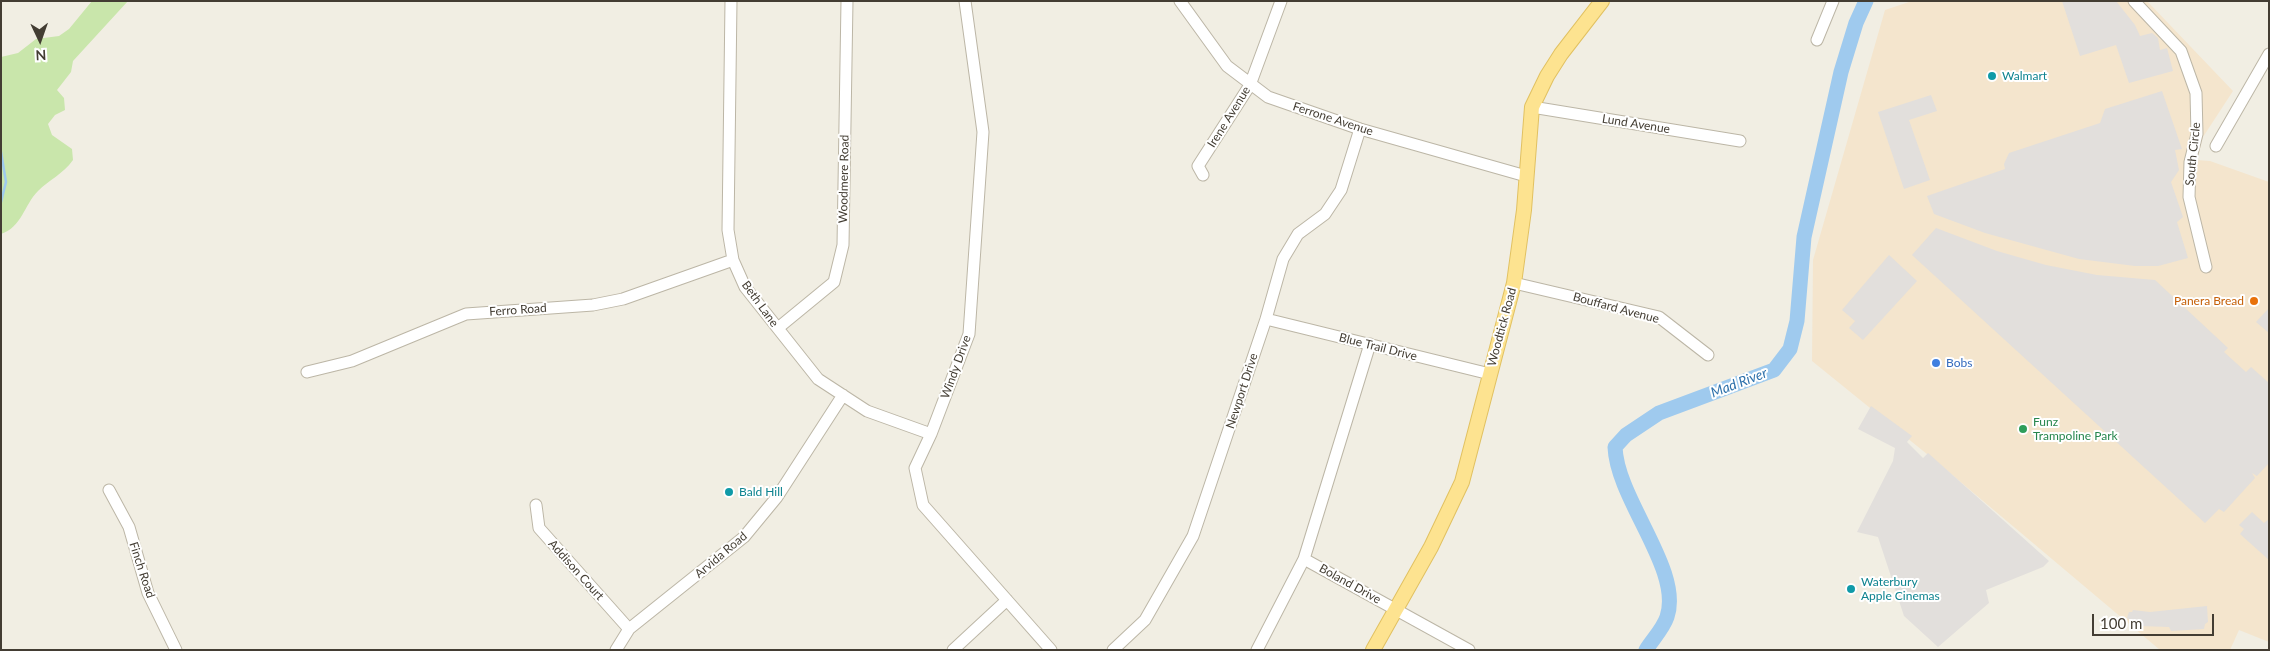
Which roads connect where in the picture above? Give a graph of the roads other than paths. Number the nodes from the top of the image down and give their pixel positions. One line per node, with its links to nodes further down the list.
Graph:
1 (731, 1): 18 (street, Beth Lane)
2 (847, 1): 22 (street, Woodmere Road)
3 (965, 1): 28 (street, Windy Drive)
4 (1180, 1): 11 (street, Ferrone Avenue)
5 (1281, 1): 11 (street, Irene Avenue)
6 (1602, 1): 12 (main road, Woodtick Road)
7 (1833, 1): 9 (street)
8 (2134, 1): 19 (street, South Circle)
9 (1816, 40)
10 (2269, 54): 15 (street)
11 (1250, 85): 13 (street, Ferrone Avenue); 16 (street, Irene Avenue)
12 (1532, 107): 14 (street, Lund Avenue); 17 (main road, Woodtick Road)
13 (1360, 129): 17 (street, Ferrone Avenue); 21 (street, Newport Drive)
14 (1740, 141)
15 (2216, 146)
16 (1203, 175)
17 (1526, 176): 20 (main road, Woodtick Road)
18 (733, 260): 22 (street, Beth Lane); 25 (street, Ferro Road)
19 (2206, 266)
20 (1514, 283): 24 (street, Bouffard Avenue); 26 (main road, Woodtick Road)
21 (1266, 319): 23 (street, Blue Trail Drive); 39 (street, Newport Drive)
22 (778, 328): 27 (street, Beth Lane)
23 (1370, 344): 26 (street, Blue Trail Drive); 31 (street)
24 (1708, 355)
25 (307, 372)
26 (1490, 374): 33 (main road, Woodtick Road)
27 (843, 395): 28 (street, Beth Lane); 34 (street, Arvida Road)
28 (931, 434): 32 (street, Windy Drive)
29 (109, 490): 35 (street, Finch Road)
30 (536, 505): 34 (street, Addison Court)
31 (1304, 559): 33 (street, Boland Drive); 40 (street)
32 (1007, 600): 37 (street); 38 (street, Windy Drive)
33 (1395, 609): 41 (main road, Woodtick Road); 42 (street, Boland Drive)
34 (629, 629): 36 (street, Arvida Road)
35 (176, 650)
36 (616, 650)
37 (953, 650)
38 (1051, 650)
39 (1113, 650)
40 (1257, 650)
41 (1373, 650)
42 (1469, 650)

